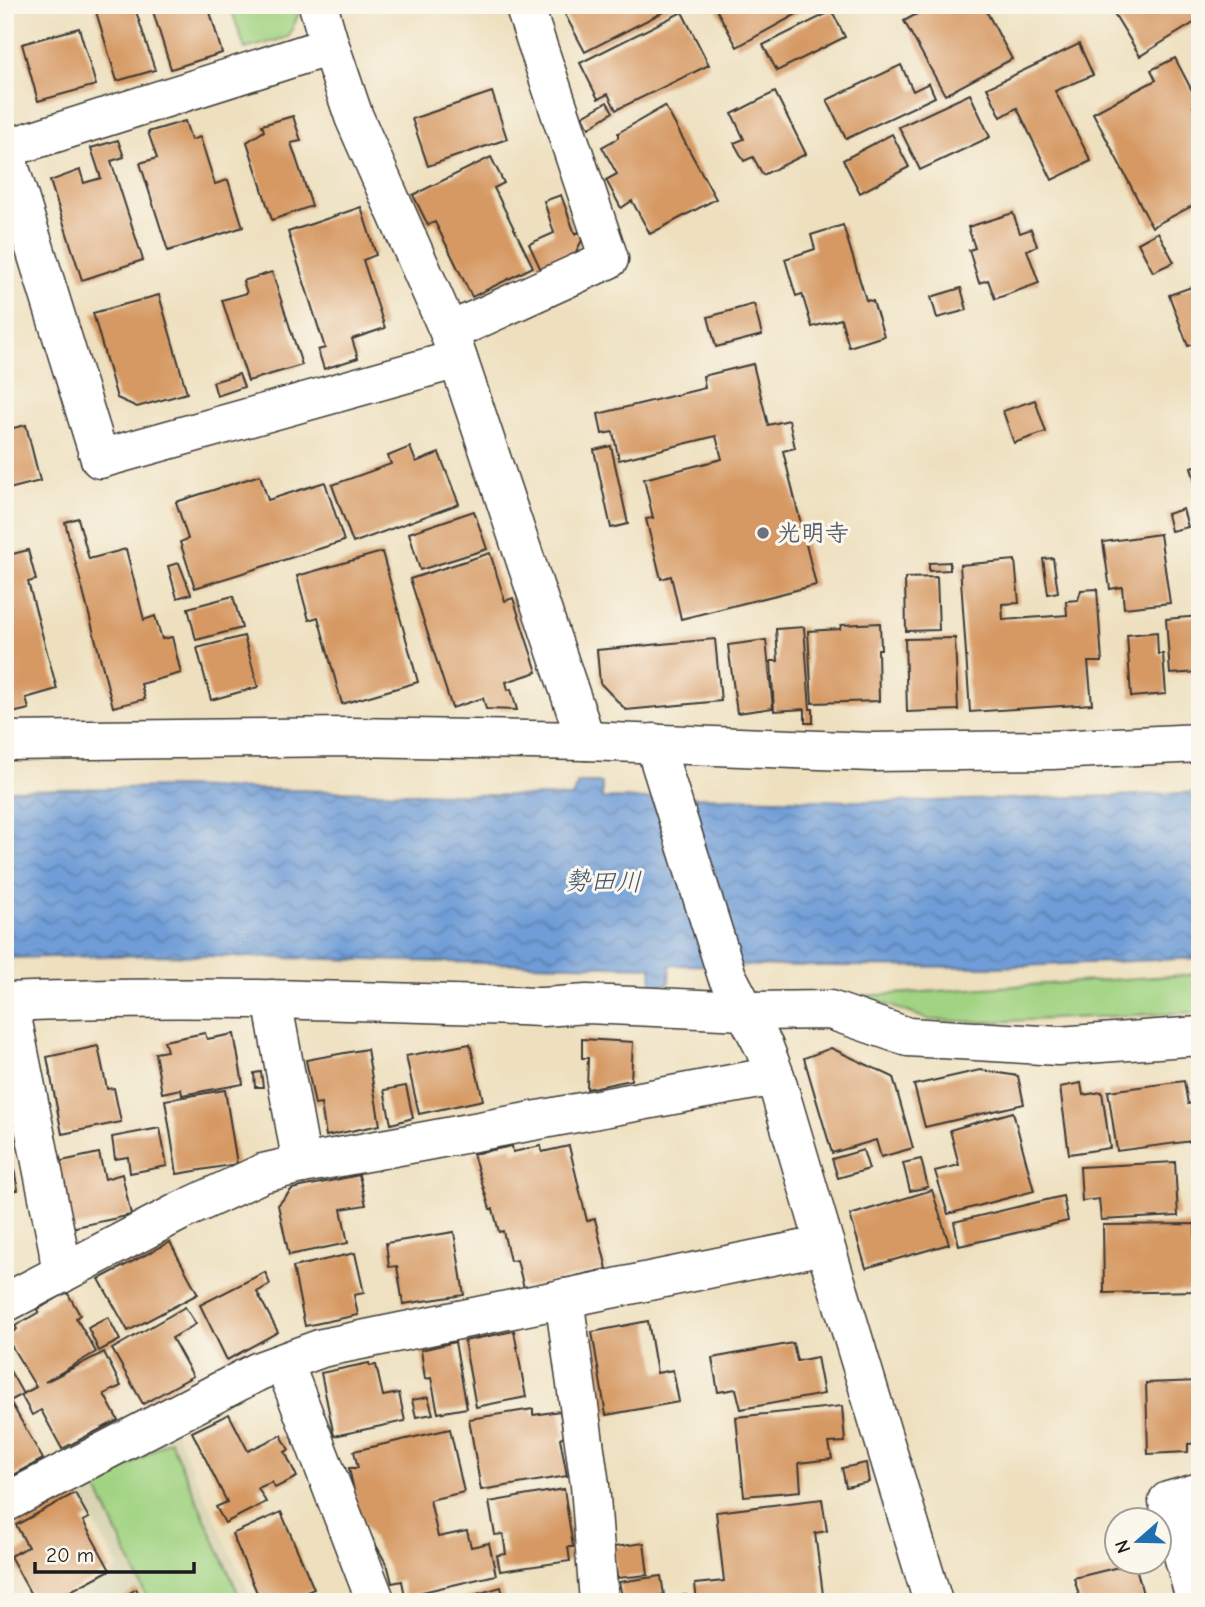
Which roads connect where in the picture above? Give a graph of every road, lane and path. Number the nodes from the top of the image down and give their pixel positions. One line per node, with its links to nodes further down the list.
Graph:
1 (318, 5): 3 (street)
2 (524, 5): 5 (street)
3 (330, 46): 4 (street); 5 (street)
4 (5, 150): 5 (street)
5 (453, 345): 7 (street)
6 (5, 741): 7 (street)
7 (586, 741): 9 (street)
8 (1200, 743): 9 (street)
9 (659, 760): 12 (street)
10 (272, 999): 11 (street); 12 (street); 15 (street)
11 (7, 1002): 17 (street)
12 (745, 1011): 13 (street); 14 (street)
13 (1200, 1037)
14 (775, 1076): 15 (street); 16 (street)
15 (302, 1164): 17 (street)
16 (825, 1245): 18 (street); 25 (street)
17 (61, 1274): 19 (street)
18 (564, 1298): 20 (street); 24 (street)
19 (5, 1303)
20 (284, 1363): 22 (street); 23 (street)
21 (1200, 1492): 26 (street)
22 (5, 1503)
23 (376, 1602)
24 (599, 1602)
25 (933, 1602)
26 (1196, 1602)

